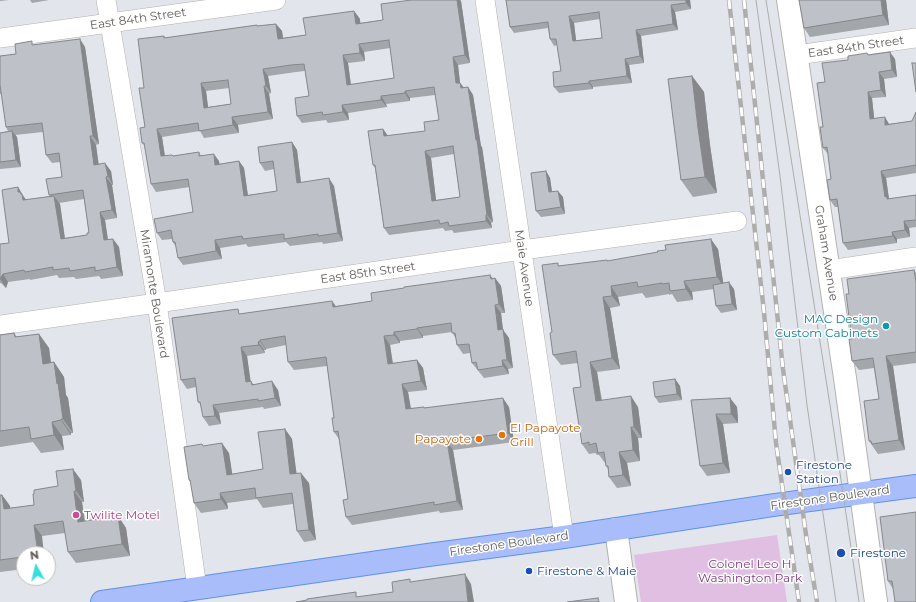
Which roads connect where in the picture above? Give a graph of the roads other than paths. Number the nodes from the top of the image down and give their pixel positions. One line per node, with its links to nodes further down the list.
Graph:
1 (106, 0): 5 (street, Miramonte Boulevard)
2 (276, 0): 5 (street, East 84th Street)
3 (485, 0): 10 (street, Maie Avenue)
4 (788, 0): 8 (street, Graham Avenue)
5 (109, 23): 6 (street, East 84th Street); 13 (street, Miramonte Boulevard)
6 (0, 38)
7 (916, 38): 8 (street, East 84th Street)
8 (797, 55): 12 (street, Graham Avenue)
9 (737, 221): 10 (street, East 85th Street)
10 (522, 250): 13 (street, East 85th Street); 18 (street, Maie Avenue)
11 (916, 257): 12 (street)
12 (829, 270): 16 (street, Graham Avenue)
13 (156, 303): 14 (street, East 85th Street); 19 (street, Miramonte Boulevard)
14 (0, 325)
15 (916, 486): 16 (main road, Firestone Boulevard)
16 (861, 494): 17 (main road, Firestone Boulevard); 22 (street, Graham Avenue)
17 (616, 529): 18 (main road, Firestone Boulevard); 21 (street)
18 (564, 537): 19 (main road, Firestone Boulevard)
19 (197, 588): 20 (main road, Firestone Boulevard)
20 (102, 602)
21 (626, 602)
22 (876, 602)

